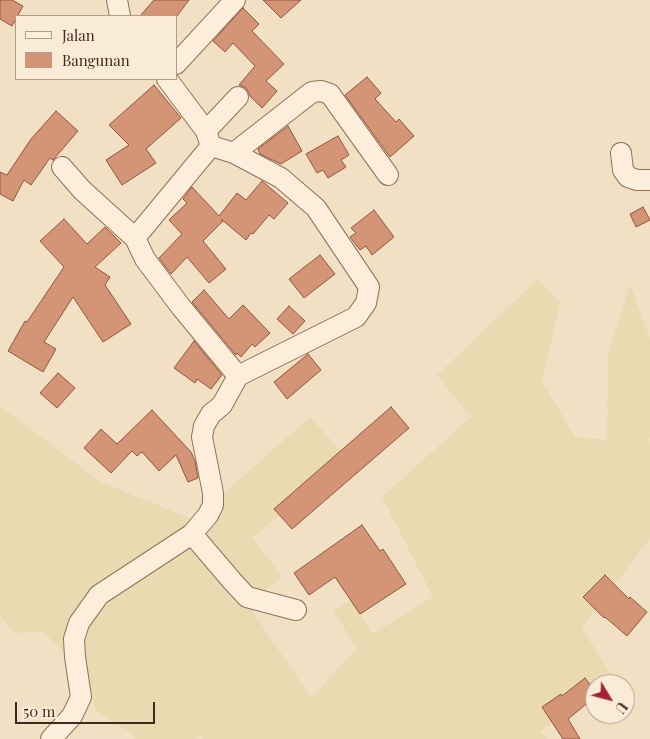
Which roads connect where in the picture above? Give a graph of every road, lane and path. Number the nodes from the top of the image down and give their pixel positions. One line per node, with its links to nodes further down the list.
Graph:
1 (117, 0): 3 (street)
2 (235, 0): 4 (street)
3 (120, 15)
4 (178, 62)
5 (168, 80): 7 (street)
6 (238, 97): 7 (street)
7 (209, 139): 8 (street); 13 (street)
8 (234, 153): 11 (street); 14 (street)
9 (621, 153): 12 (street)
10 (62, 168): 13 (street)
11 (388, 175)
12 (650, 180)
13 (135, 238): 14 (street)
14 (238, 376): 15 (street)
15 (192, 534): 16 (street); 17 (street)
16 (296, 610)
17 (51, 739)

